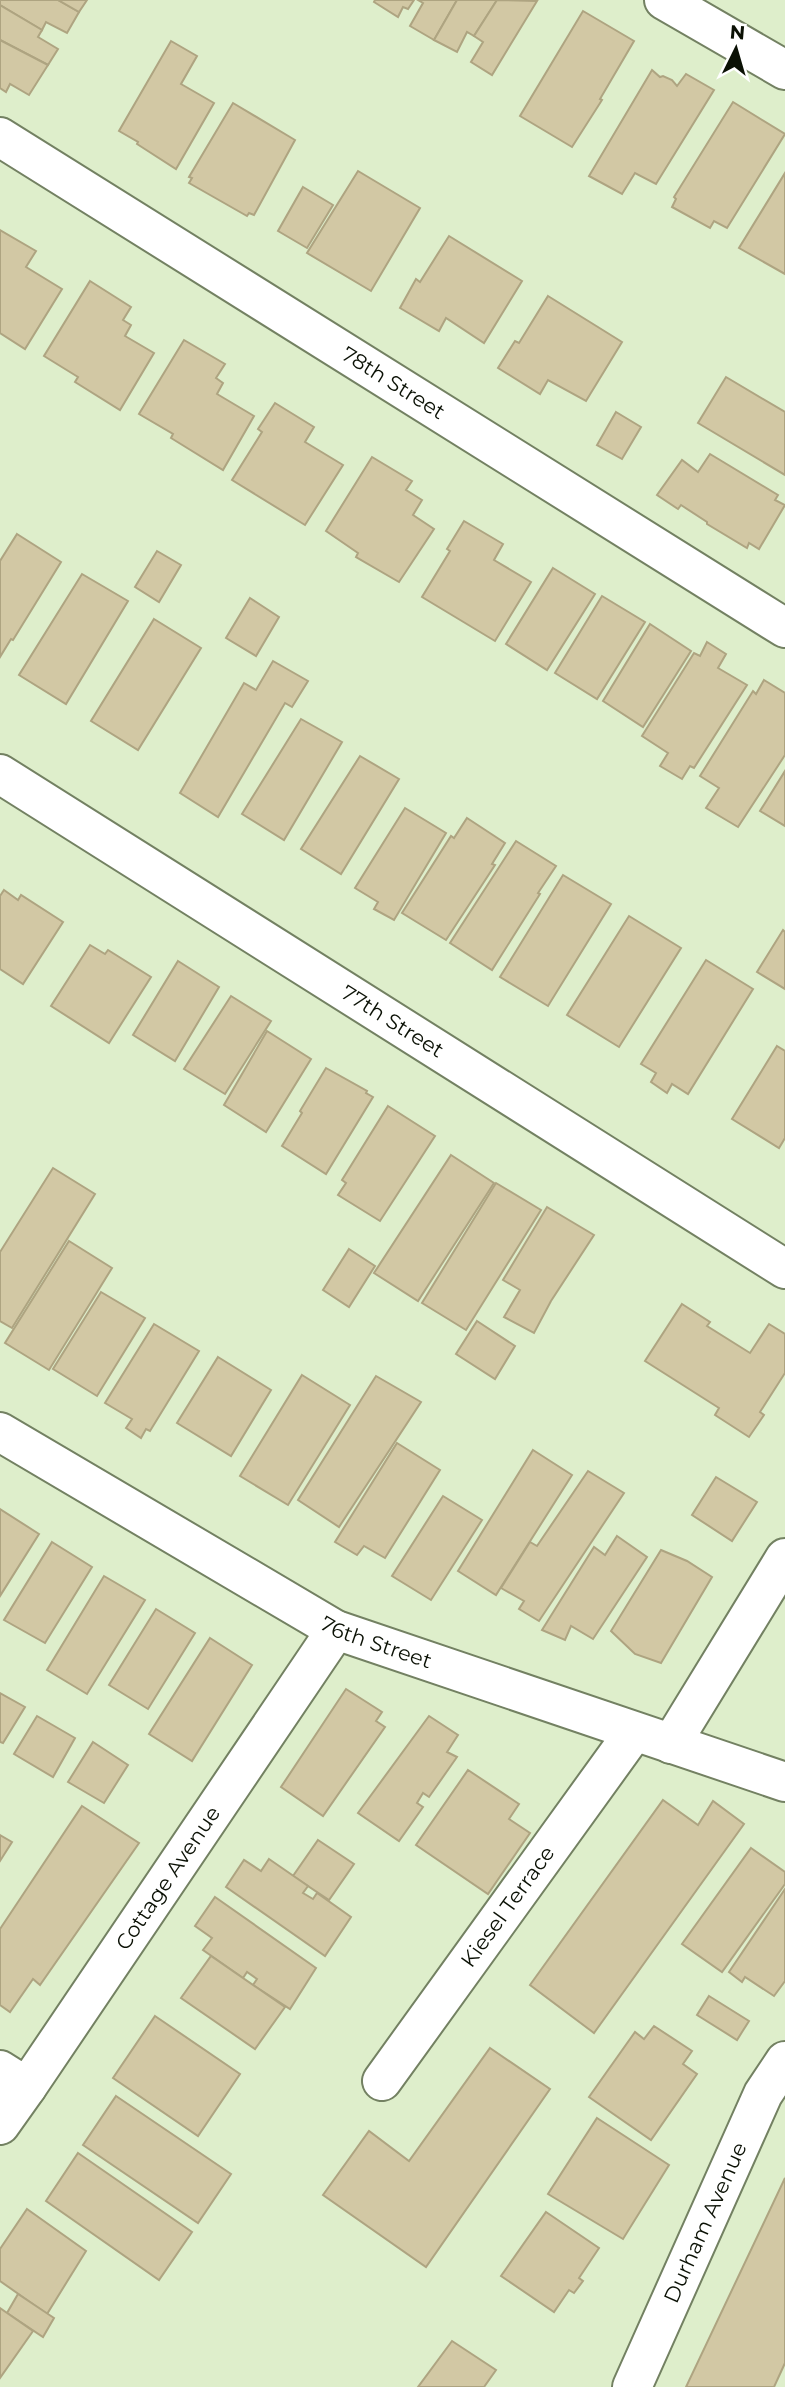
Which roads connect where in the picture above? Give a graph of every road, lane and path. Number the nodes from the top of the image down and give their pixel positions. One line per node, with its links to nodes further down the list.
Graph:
1 (664, 0): 2 (street)
2 (785, 70)
3 (0, 137): 4 (street, 78th Street)
4 (785, 628)
5 (0, 774): 6 (street, 77th Street)
6 (785, 1269)
7 (0, 1432): 9 (street, 76th Street)
8 (785, 1558): 11 (street)
9 (336, 1630): 10 (street, 76th Street); 14 (street, Cottage Avenue)
10 (634, 1732): 11 (street, 76th Street); 15 (street, Kiesel Terrace)
11 (671, 1744): 12 (street, 76th Street)
12 (785, 1782)
13 (785, 2061): 17 (street, Durham Avenue)
14 (13, 2078): 16 (street, Cottage Avenue)
15 (382, 2081)
16 (0, 2125)
17 (632, 2387)

